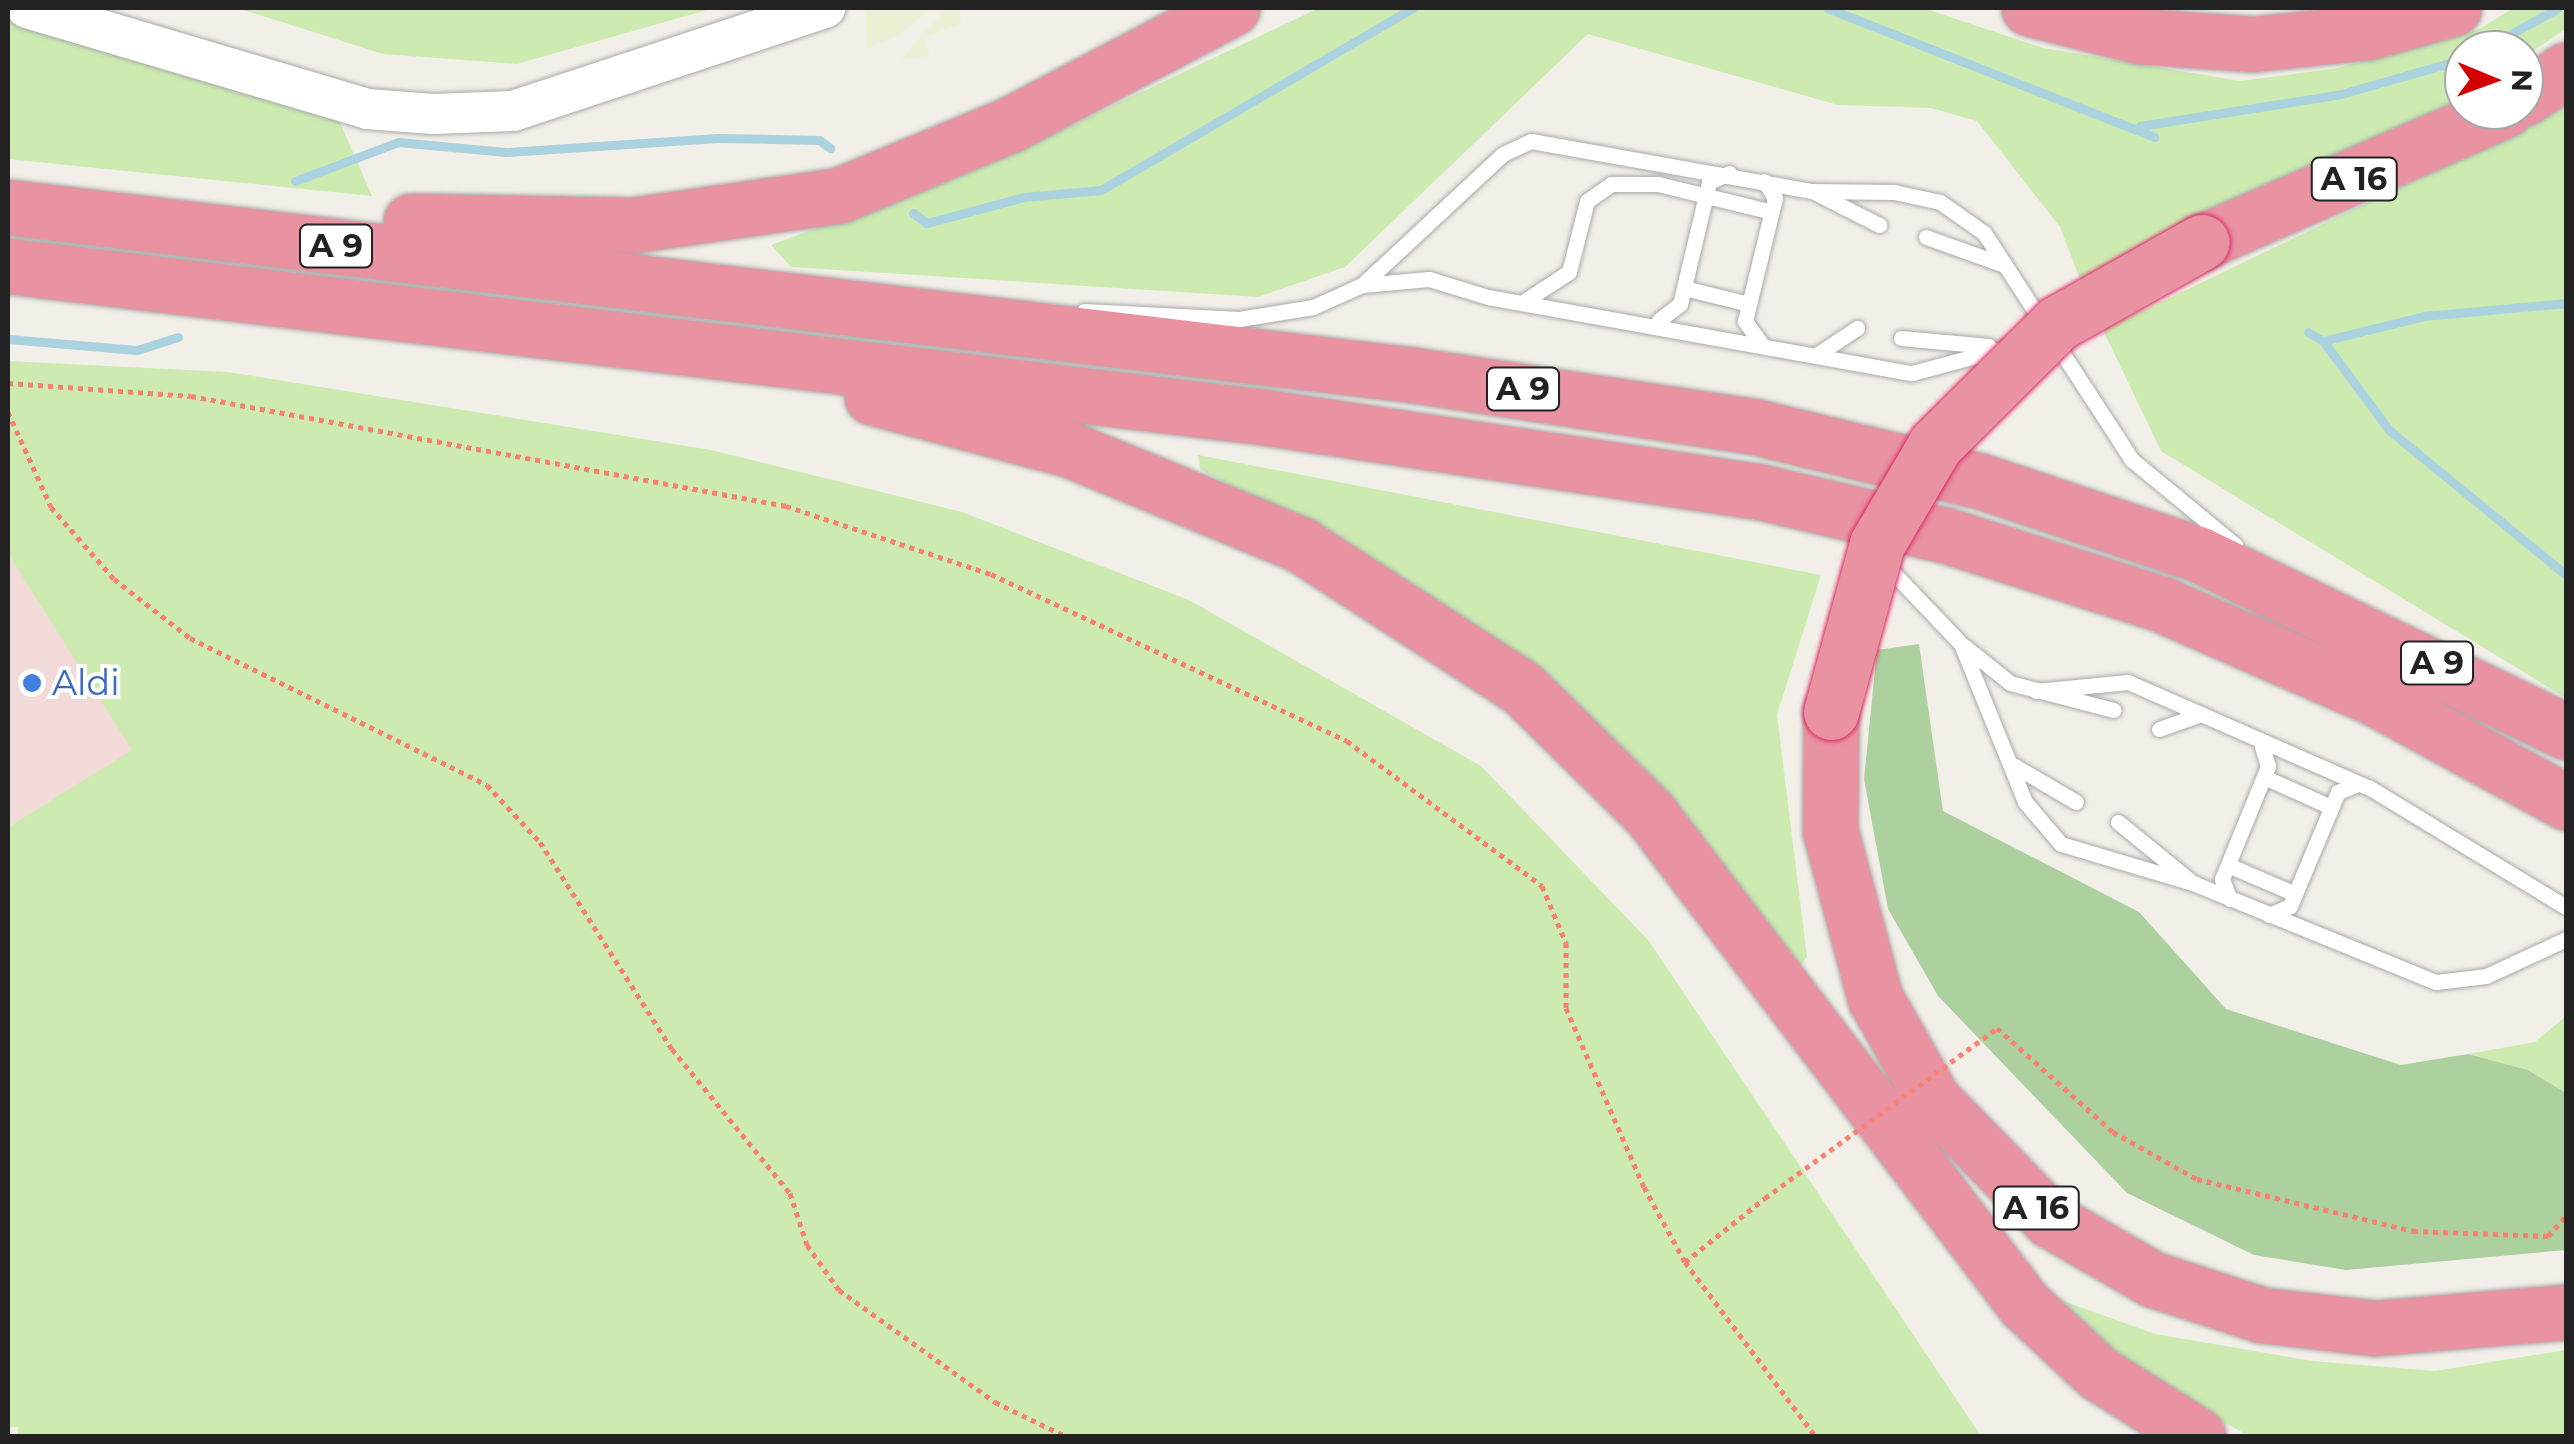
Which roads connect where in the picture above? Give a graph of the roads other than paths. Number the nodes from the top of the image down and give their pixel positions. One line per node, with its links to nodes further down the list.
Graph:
1 (27, 8): 2 (street)
2 (825, 8)
3 (1232, 8): 13 (highway)
4 (2029, 8): 5 (highway)
5 (2454, 8)
6 (2566, 70): 7 (highway)
7 (2544, 85)
8 (2458, 130): 57 (highway, A 16, bridge)
9 (1729, 173): 10 (lane); 12 (lane); 19 (lane)
10 (1764, 181): 11 (lane); 14 (lane)
11 (1811, 190): 15 (lane); 18 (lane)
12 (1706, 195): 14 (lane); 20 (lane); 21 (lane)
13 (14, 208): 23 (highway, A 9)
14 (1772, 212): 22 (lane)
15 (1879, 225)
16 (1926, 236): 18 (lane)
17 (8, 266): 29 (highway, A 9)
18 (2012, 270): 31 (lane)
19 (1362, 284): 21 (lane); 23 (lane)
20 (1684, 288): 22 (lane); 24 (lane)
21 (1518, 301): 24 (lane)
22 (1749, 304): 27 (lane)
23 (947, 318): 35 (highway, A 9)
24 (1650, 322): 27 (lane)
25 (1858, 328): 30 (lane)
26 (1901, 338): 28 (lane)
27 (1760, 342): 30 (lane)
28 (2009, 347): 30 (lane); 31 (lane)
29 (721, 353): 32 (highway, A 9); 58 (highway)
30 (1818, 354)
31 (2096, 400): 35 (lane)
32 (1761, 492): 33 (lane); 47 (highway, A 9)
33 (1822, 528)
34 (1853, 546): 36 (lane)
35 (2306, 598): 41 (highway, A 9)
36 (1961, 644): 37 (lane); 43 (lane)
37 (2036, 691): 38 (lane); 39 (lane)
38 (2114, 710)
39 (2204, 714): 40 (lane); 42 (lane)
40 (2159, 728)
41 (2566, 732)
42 (2258, 737): 44 (lane); 45 (lane)
43 (2005, 753): 46 (lane); 51 (lane)
44 (2264, 777): 48 (lane); 50 (lane)
45 (2362, 784): 48 (lane); 54 (lane)
46 (2076, 802)
47 (2566, 802)
48 (2331, 806): 52 (lane)
49 (2118, 822): 51 (lane)
50 (2228, 866): 52 (lane); 53 (lane)
51 (2192, 883): 53 (lane)
52 (2295, 894): 55 (lane)
53 (2230, 899): 55 (lane)
54 (2566, 907)
55 (2269, 915): 56 (lane)
56 (2566, 939)
57 (2566, 1312)
58 (2198, 1436)

